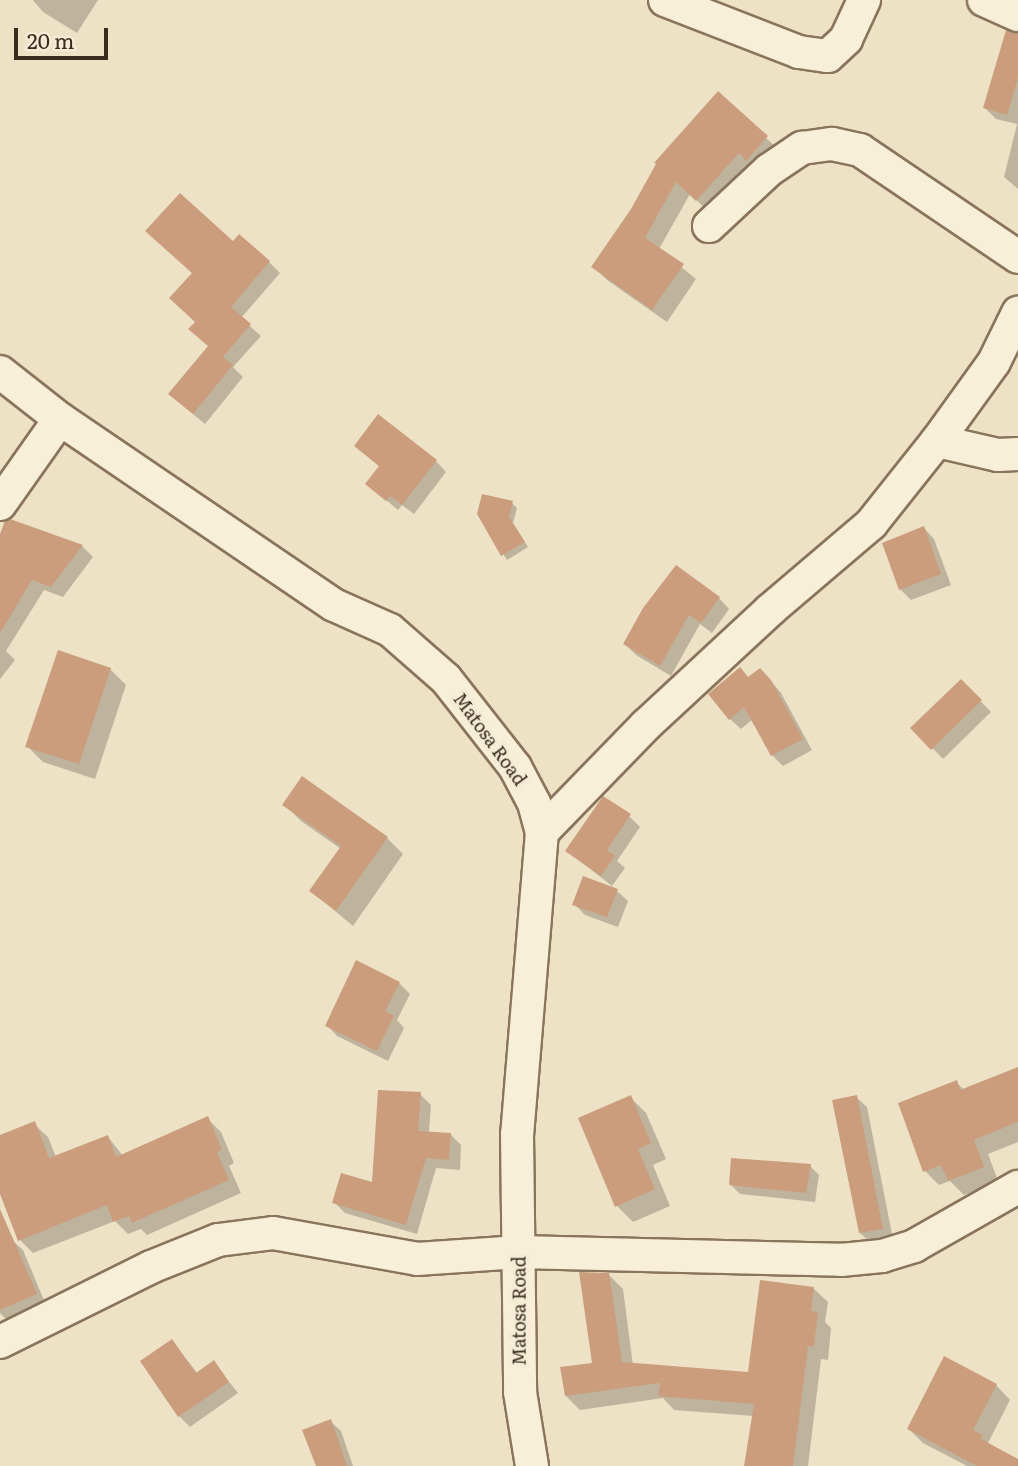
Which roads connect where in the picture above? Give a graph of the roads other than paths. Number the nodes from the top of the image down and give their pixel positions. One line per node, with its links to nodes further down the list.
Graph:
1 (665, 0): 2 (street)
2 (864, 0)
3 (984, 0): 4 (street)
4 (1018, 15)
5 (709, 226): 6 (street)
6 (1018, 257)
7 (1018, 313): 10 (street)
8 (0, 372): 9 (street, Matosa Road)
9 (60, 419): 12 (street); 13 (street, Matosa Road)
10 (937, 441): 11 (street); 13 (street)
11 (1018, 454)
12 (0, 504)
13 (542, 832): 15 (street, Matosa Road)
14 (1018, 1187): 15 (street)
15 (519, 1252): 16 (street); 17 (street, Matosa Road)
16 (0, 1342)
17 (532, 1466)

